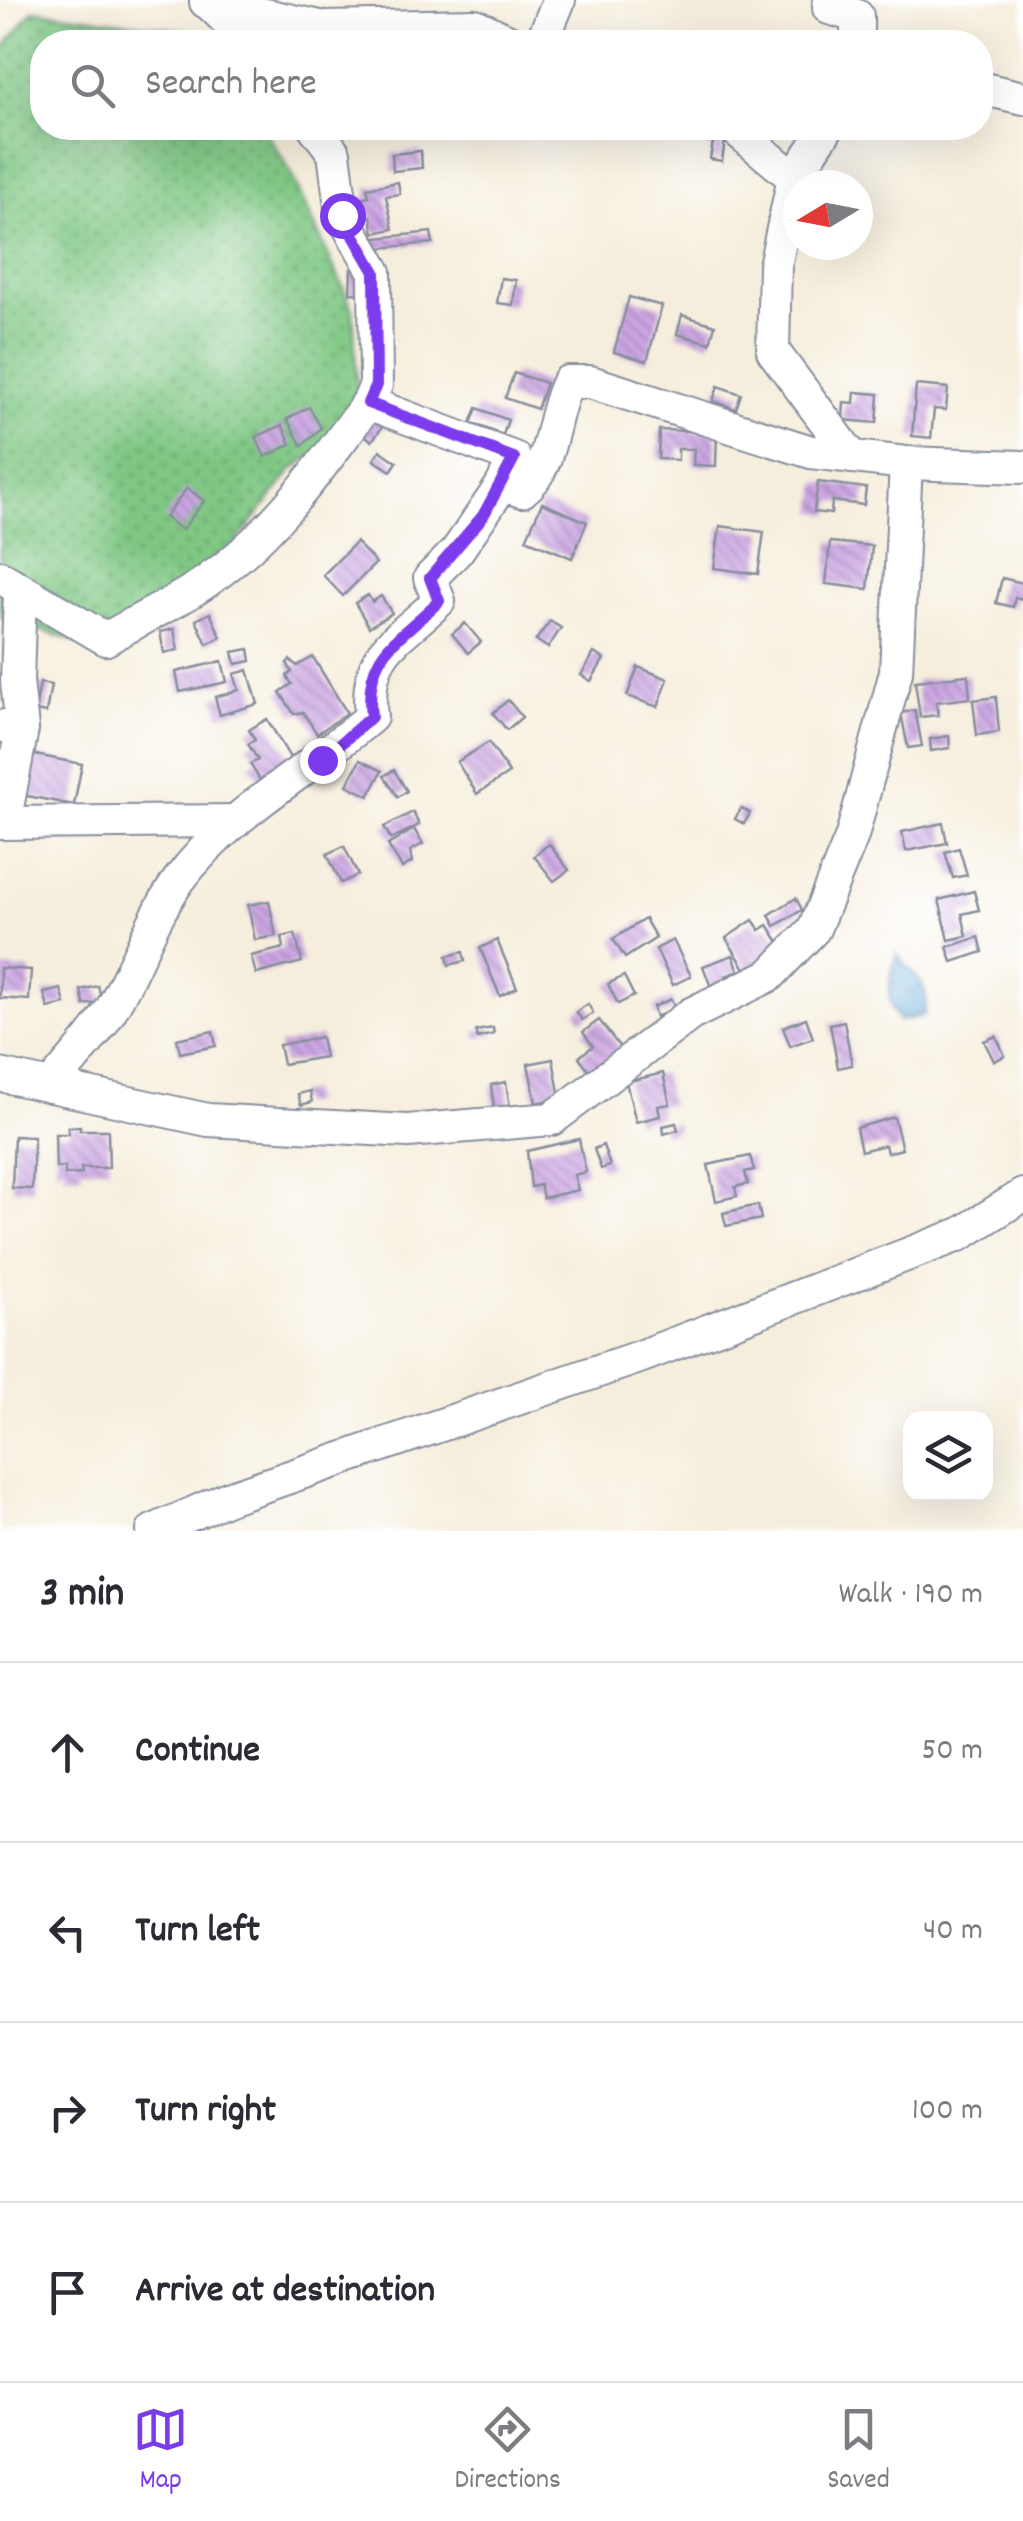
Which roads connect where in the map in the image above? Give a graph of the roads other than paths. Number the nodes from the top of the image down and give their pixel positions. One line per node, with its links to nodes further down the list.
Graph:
1 (560, 0): 6 (street)
2 (830, 0): 7 (street)
3 (205, 1): 4 (street); 5 (street)
4 (236, 30)
5 (486, 30)
6 (547, 30)
7 (857, 30)
8 (993, 91): 9 (street)
9 (1023, 98)
10 (324, 140): 16 (street)
11 (748, 140): 13 (street)
12 (819, 140): 14 (street)
13 (784, 170)
14 (799, 170)
15 (783, 229): 17 (street)
16 (368, 403): 20 (street); 21 (street)
17 (852, 457): 18 (street); 20 (street)
18 (906, 463): 19 (street); 27 (street)
19 (1023, 468)
20 (502, 485): 24 (street)
21 (10, 584): 22 (street)
22 (11, 727): 23 (street)
23 (0, 815)
24 (236, 821): 25 (street); 27 (street)
25 (0, 823)
26 (0, 1075): 27 (street)
27 (51, 1086)
28 (1023, 1195): 29 (street)
29 (153, 1531)

